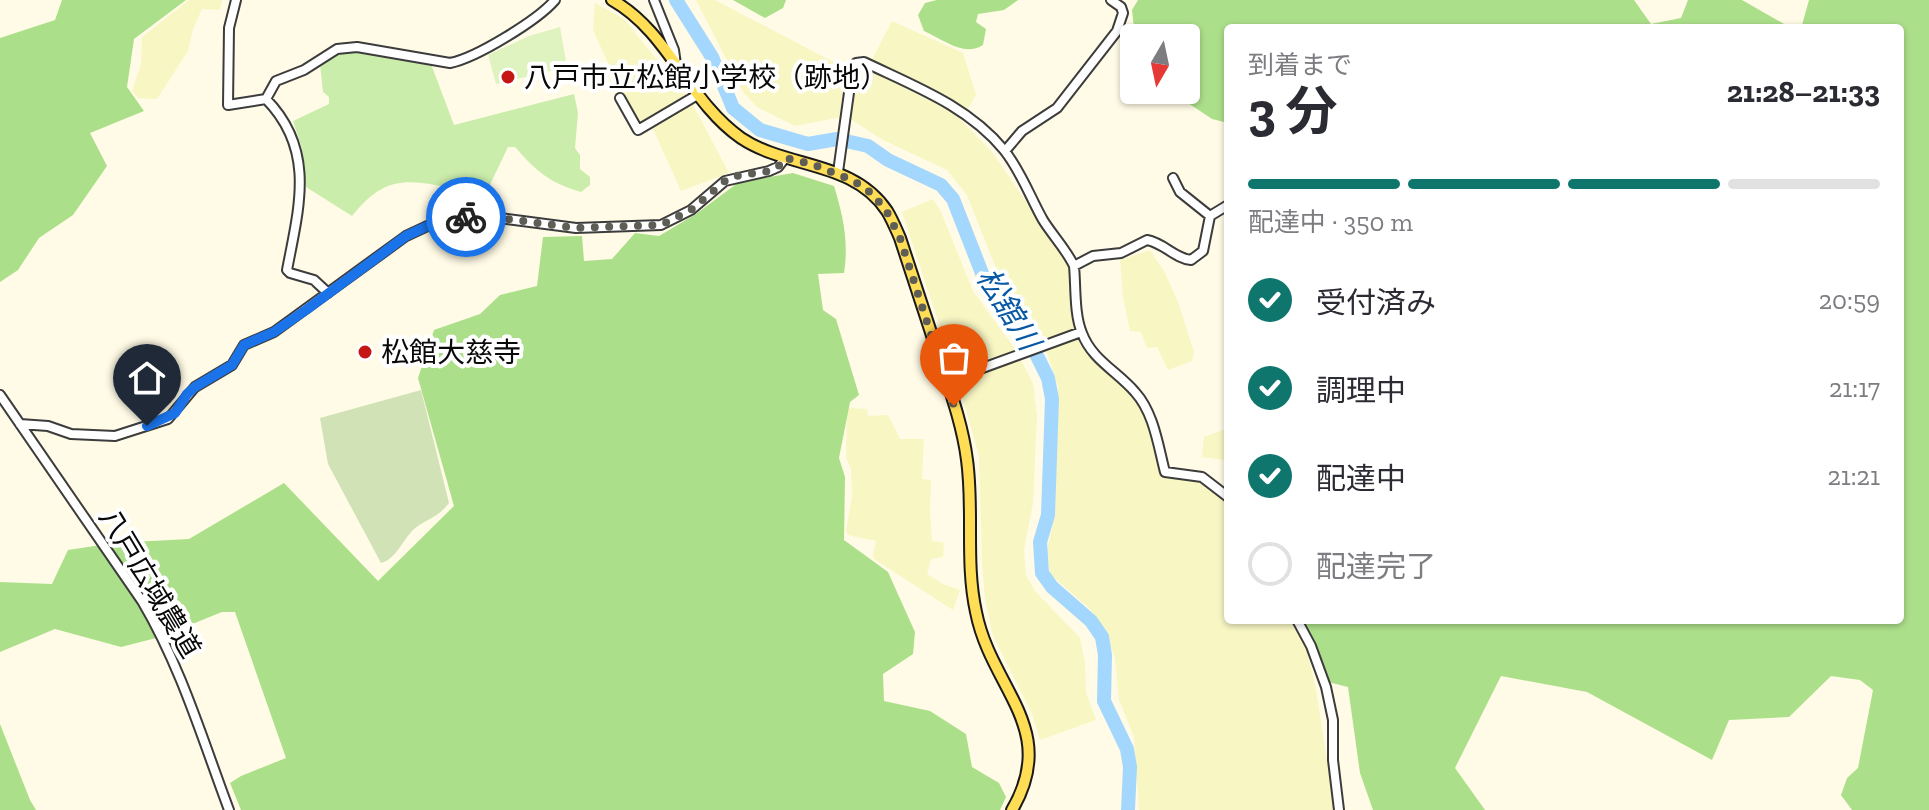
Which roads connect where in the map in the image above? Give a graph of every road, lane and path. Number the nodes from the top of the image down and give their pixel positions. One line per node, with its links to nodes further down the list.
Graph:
1 (236, 0): 9 (street)
2 (555, 0): 9 (street)
3 (612, 0): 6 (main road)
4 (654, 0): 6 (street)
5 (1111, 0): 10 (street)
6 (676, 64): 7 (main road)
7 (699, 94): 8 (street); 11 (main road)
8 (620, 98)
9 (266, 99): 17 (street)
10 (1005, 151): 12 (street); 16 (street)
11 (785, 158): 12 (main road); 17 (street)
12 (838, 172): 19 (main road)
13 (1173, 178): 15 (street)
14 (1224, 207): 15 (street)
15 (1210, 216): 16 (street)
16 (1074, 266): 18 (street)
17 (328, 293): 21 (street)
18 (1081, 332): 19 (street); 22 (street)
19 (947, 381): 25 (main road)
20 (0, 395): 21 (street, 八戸広域農道)
21 (20, 424): 24 (street, 八戸広域農道)
22 (1224, 494)
23 (1299, 624): 26 (street)
24 (229, 810)
25 (1012, 810)
26 (1339, 810)

